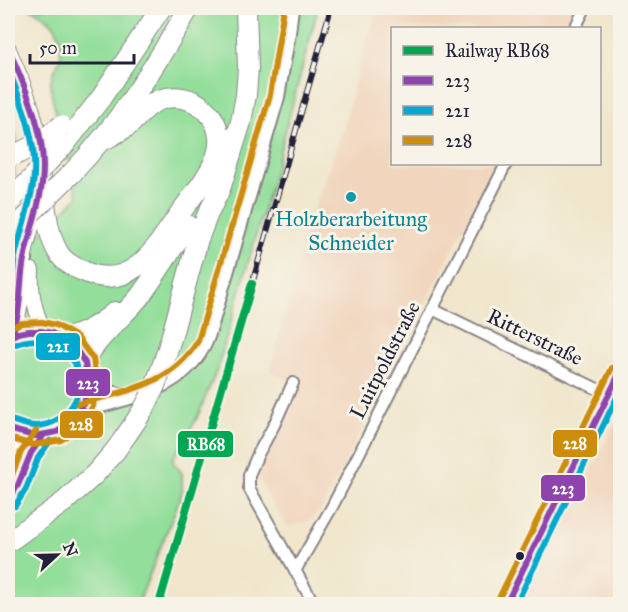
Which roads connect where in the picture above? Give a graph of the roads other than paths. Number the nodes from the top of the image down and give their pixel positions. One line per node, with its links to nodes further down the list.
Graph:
1 (161, 8): 8 (highway)
2 (189, 8): 9 (highway)
3 (246, 8): 12 (highway)
4 (292, 8): 27 (street)
5 (585, 8): 6 (street)
6 (576, 27)
7 (8, 47): 13 (street)
8 (63, 135): 10 (highway, bridge); 14 (highway, bridge)
9 (100, 142): 15 (highway); 17 (highway, bridge)
10 (11, 156)
11 (505, 165): 20 (street, Luitpoldstraße)
12 (226, 171): 24 (highway); 34 (highway, bridge)
13 (42, 181): 15 (highway); 16 (street)
14 (10, 200)
15 (184, 208): 23 (highway)
16 (33, 226): 18 (street); 21 (street)
17 (8, 236)
18 (24, 260): 19 (main road); 22 (street)
19 (8, 297)
20 (432, 309): 28 (street, Ritterstraße); 35 (street, Luitpoldstraße)
21 (44, 331): 22 (main road); 23 (main road)
22 (10, 337)
23 (64, 338): 24 (main road)
24 (86, 371): 27 (street); 29 (main road)
25 (621, 372): 28 (street)
26 (293, 383): 35 (street)
27 (146, 394): 29 (street)
28 (615, 397): 37 (street)
29 (80, 413): 31 (main road)
30 (8, 430): 31 (main road); 32 (main road)
31 (43, 436): 33 (main road)
32 (8, 487)
33 (8, 500)
34 (8, 542)
35 (295, 571): 36 (street)
36 (314, 604)
37 (506, 604)

